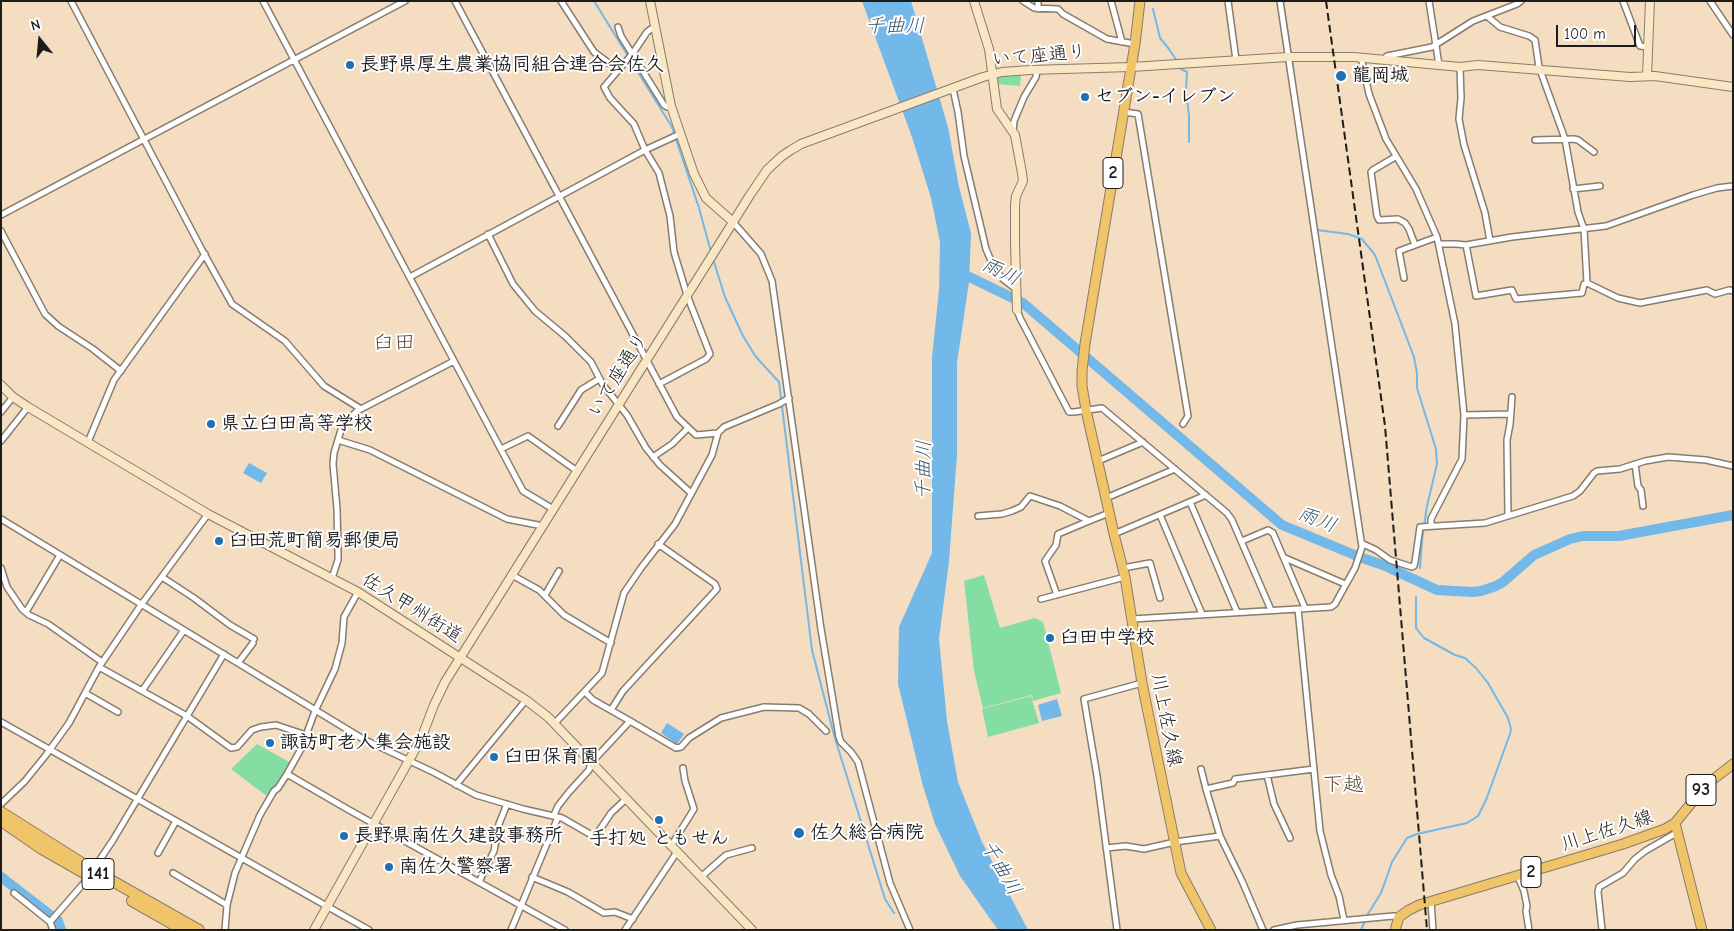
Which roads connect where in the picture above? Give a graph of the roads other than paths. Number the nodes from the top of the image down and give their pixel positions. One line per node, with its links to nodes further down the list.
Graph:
1 (71, 1): 49 (street)
2 (263, 1): 32 (street)
3 (405, 1): 32 (street)
4 (456, 1): 57 (street)
5 (561, 1): 37 (street)
6 (650, 1): 22 (street)
7 (974, 1): 40 (street)
8 (1022, 1): 19 (street)
9 (1038, 1): 19 (street)
10 (1112, 1): 24 (street)
11 (1140, 1): 25 (main road, 2)
12 (1228, 1): 33 (street)
13 (1280, 1): 29 (street)
14 (1429, 1): 26 (street)
15 (1521, 1): 20 (street)
16 (1623, 1): 27 (street)
17 (1650, 1): 27 (street)
18 (1710, 1): 23 (street)
19 (1038, 9): 24 (street)
20 (1487, 16): 26 (street); 39 (street)
21 (618, 27): 28 (street)
22 (655, 28): 28 (street); 44 (street)
23 (1733, 35)
24 (1122, 42): 25 (street)
25 (1135, 44): 35 (main road, 2)
26 (1437, 44): 31 (street); 34 (street)
27 (1648, 47): 41 (street)
28 (630, 55): 37 (street); 44 (street)
29 (1288, 57): 30 (street, いて座通り); 33 (street, いて座通り); 125 (street)
30 (1361, 57): 31 (street, いて座通り); 53 (street)
31 (1384, 59): 34 (street, いて座通り)
32 (294, 60): 49 (street); 69 (street)
33 (1236, 60): 35 (street, いて座通り)
34 (1439, 65): 36 (street, いて座通り)
35 (1131, 67): 38 (street, いて座通り); 45 (main road, 2)
36 (1460, 68): 39 (street, いて座通り); 64 (street)
37 (618, 69): 51 (street)
38 (1037, 69): 40 (street, いて座通り); 46 (street)
39 (1542, 70): 41 (street, いて座通り); 48 (street)
40 (993, 74): 43 (street, いて座通り); 46 (street)
41 (1647, 76): 42 (street, いて座通り)
42 (1733, 87)
43 (950, 90): 59 (street, いて座通り); 72 (street)
44 (670, 106): 47 (street)
45 (1124, 112): 88 (main road, 川上佐久線 / 2); 92 (street)
46 (1013, 131): 72 (street)
47 (676, 135): 51 (street); 59 (street)
48 (1565, 139): 50 (street); 52 (street); 56 (street)
49 (144, 140): 58 (street); 68 (street)
50 (1535, 140)
51 (645, 150): 57 (street); 74 (street)
52 (1594, 152)
53 (1396, 156): 63 (street); 66 (street)
54 (1600, 186): 56 (street)
55 (1733, 186): 60 (street)
56 (1574, 189): 60 (street)
57 (559, 196): 62 (street); 76 (street)
58 (1, 215)
59 (733, 222): 74 (street, いて座通り); 84 (street)
60 (1584, 229): 64 (street); 71 (street)
61 (1, 231): 78 (street)
62 (488, 234): 69 (street); 79 (street)
63 (1437, 237): 65 (street); 66 (street)
64 (1490, 241): 67 (street)
65 (1440, 244): 67 (street); 91 (street)
66 (1415, 245): 70 (street)
67 (1466, 245): 71 (street)
68 (205, 254): 78 (street); 87 (street)
69 (410, 277): 77 (street)
70 (1404, 278)
71 (1588, 283): 73 (street)
72 (1016, 289): 75 (street)
73 (1733, 291)
74 (687, 295): 76 (street, いて座通り); 80 (street)
75 (1017, 310): 88 (street)
76 (646, 360): 80 (street); 85 (street, いて座通り)
77 (454, 361): 87 (street); 100 (street)
78 (121, 370): 98 (street)
79 (599, 379): 85 (street); 93 (street)
80 (659, 384): 94 (street)
81 (1, 385): 83 (street, 佐久甲州街道)
82 (1512, 396): 90 (street)
83 (14, 397): 86 (street, 佐久甲州街道); 89 (street)
84 (789, 398): 95 (street); 223 (street)
85 (619, 404): 101 (street); 106 (street, いて座通り)
86 (28, 407): 97 (street); 98 (street, 佐久甲州街道)
87 (360, 410): 96 (street)
88 (1086, 410): 99 (street); 102 (main road, 川上佐久線 / 2)
89 (1, 412)
90 (1510, 414): 91 (street); 117 (street)
91 (1464, 415): 121 (street)
92 (1183, 424)
93 (558, 426)
94 (688, 428): 95 (street); 101 (street)
95 (718, 433): 107 (street)
96 (338, 440): 120 (street); 133 (street)
97 (1, 441)
98 (88, 442): 114 (street, 佐久甲州街道)
99 (1143, 442): 102 (street); 105 (street)
100 (501, 449): 106 (street); 112 (street)
101 (653, 458): 107 (street)
102 (1098, 461): 109 (main road, 川上佐久線 / 2)
103 (1635, 464): 104 (street); 111 (street); 117 (street)
104 (1733, 466)
105 (1175, 469): 108 (street); 109 (street)
106 (577, 472): 112 (street, いて座通り)
107 (692, 493): 124 (street)
108 (1206, 495): 110 (street); 123 (street)
109 (1106, 498): 113 (main road, 川上佐久線 / 2)
110 (1190, 502): 115 (street); 145 (street)
111 (1643, 506)
112 (553, 509): 120 (street, いて座通り)
113 (1109, 513): 119 (street); 122 (main road, 川上佐久線 / 2)
114 (208, 514): 132 (street); 133 (street, 佐久甲州街道)
115 (1160, 515): 122 (street); 146 (street)
116 (978, 516): 119 (street)
117 (1508, 516): 121 (street)
118 (1, 519): 126 (street)
119 (1089, 521): 136 (street)
120 (542, 527): 131 (street, いて座通り)
121 (1427, 527): 125 (street)
122 (1114, 534): 130 (main road, 川上佐久線 / 2)
123 (1242, 541): 127 (street); 143 (street)
124 (658, 544): 149 (street); 160 (street)
125 (1362, 546): 134 (street)
126 (60, 555): 140 (street); 144 (street)
127 (1284, 558): 134 (street); 141 (street)
128 (1, 568): 144 (street)
129 (559, 572): 137 (street)
130 (1124, 572): 136 (street); 138 (street); 147 (main road, 川上佐久線 / 2)
131 (512, 575): 137 (street); 151 (street, いて座通り)
132 (162, 577): 140 (street); 152 (street)
133 (332, 578): 135 (street, 佐久甲州街道)
134 (1345, 584): 141 (street)
135 (358, 592): 151 (street, 佐久甲州街道); 159 (street)
136 (1057, 594): 139 (street)
137 (545, 595): 149 (street)
138 (1160, 598)
139 (1041, 599)
140 (141, 605): 148 (street); 153 (street)
141 (1305, 608): 142 (street)
142 (1298, 609): 143 (street); 174 (street)
143 (1271, 610): 145 (street)
144 (26, 612): 153 (street)
145 (1237, 612): 146 (street)
146 (1202, 614): 147 (street)
147 (1132, 619): 154 (main road, 川上佐久線 / 2)
148 (184, 630): 150 (street); 155 (street)
149 (610, 643): 156 (street)
150 (224, 654): 152 (street); 162 (street)
151 (461, 658): 158 (street, 佐久甲州街道); 169 (street, いて座通り)
152 (238, 663): 159 (street)
153 (100, 664): 155 (street); 157 (street)
154 (1142, 683): 191 (main road, 川上佐久線 / 2); 194 (street)
155 (142, 691): 162 (street)
156 (585, 692): 160 (street); 165 (street)
157 (85, 693): 161 (street); 168 (street)
158 (526, 700): 165 (street, 佐久甲州街道); 177 (street)
159 (315, 710): 167 (street); 169 (street)
160 (611, 710): 163 (street)
161 (118, 712)
162 (187, 716): 167 (street); 179 (street)
163 (630, 721): 166 (street); 170 (street)
164 (1, 722): 168 (street)
165 (554, 724): 170 (street, 佐久甲州街道)
166 (826, 731)
167 (306, 735): 175 (street)
168 (50, 749): 179 (street); 181 (street)
169 (409, 761): 177 (street); 187 (street, いて座通り)
170 (591, 763): 180 (street, 佐久甲州街道); 184 (street)
171 (1733, 764): 188 (main road, 93)
172 (684, 768): 192 (street)
173 (1201, 769): 178 (street)
174 (1314, 769): 176 (street); 211 (street)
175 (287, 774): 187 (street); 197 (street)
176 (1267, 775): 178 (street); 190 (street)
177 (456, 784): 182 (street)
178 (1206, 789): 189 (street)
179 (138, 799): 186 (street); 198 (street)
180 (626, 799): 184 (street); 192 (street, 佐久甲州街道)
181 (1, 804)
182 (507, 804): 184 (street); 203 (street)
183 (1, 812): 198 (highway, 141)
184 (556, 816): 201 (street)
185 (1, 821): 198 (highway, 141)
186 (176, 821): 195 (street); 197 (street)
187 (374, 824): 203 (street); 208 (street, いて座通り)
188 (1676, 827): 200 (main road, 川上佐久線 / 2); 231 (street); 232 (main road, 川上佐久線)
189 (1220, 836): 191 (street); 226 (street)
190 (1290, 838)
191 (1175, 842): 194 (street); 225 (main road, 川上佐久線 / 2)
192 (671, 846): 196 (street, 佐久甲州街道)
193 (752, 848): 202 (street)
194 (1106, 848): 224 (street)
195 (158, 852)
196 (677, 852): 202 (street, 佐久甲州街道); 210 (street)
197 (241, 858): 206 (street); 208 (street)
198 (91, 873): 212 (street); 214 (highway, 141); 215 (highway, 141)
199 (173, 874): 206 (street)
200 (1517, 876): 205 (main road, 川上佐久線 / 2); 230 (street)
201 (532, 877): 207 (street); 210 (street)
202 (701, 877): 222 (street, 佐久甲州街道)
203 (479, 882): 207 (street)
204 (14, 893): 212 (street)
205 (1431, 902): 209 (main road, 川上佐久線 / 2); 229 (street)
206 (227, 905): 216 (street)
207 (522, 905): 219 (street); 220 (street)
208 (328, 907): 217 (street, いて座通り); 218 (street)
209 (1399, 917): 211 (street); 228 (main road)
210 (633, 919): 221 (street)
211 (1344, 920): 227 (street)
212 (50, 922): 213 (street)
213 (53, 930)
214 (183, 930)
215 (199, 930)
216 (225, 930)
217 (314, 930)
218 (369, 930)
219 (511, 930)
220 (565, 930)
221 (625, 930)
222 (752, 930)
223 (910, 930)
224 (1117, 930)
225 (1210, 930)
226 (1263, 930)
227 (1274, 930)
228 (1394, 930)
229 (1433, 930)
230 (1529, 930)
231 (1602, 930)
232 (1702, 930)

